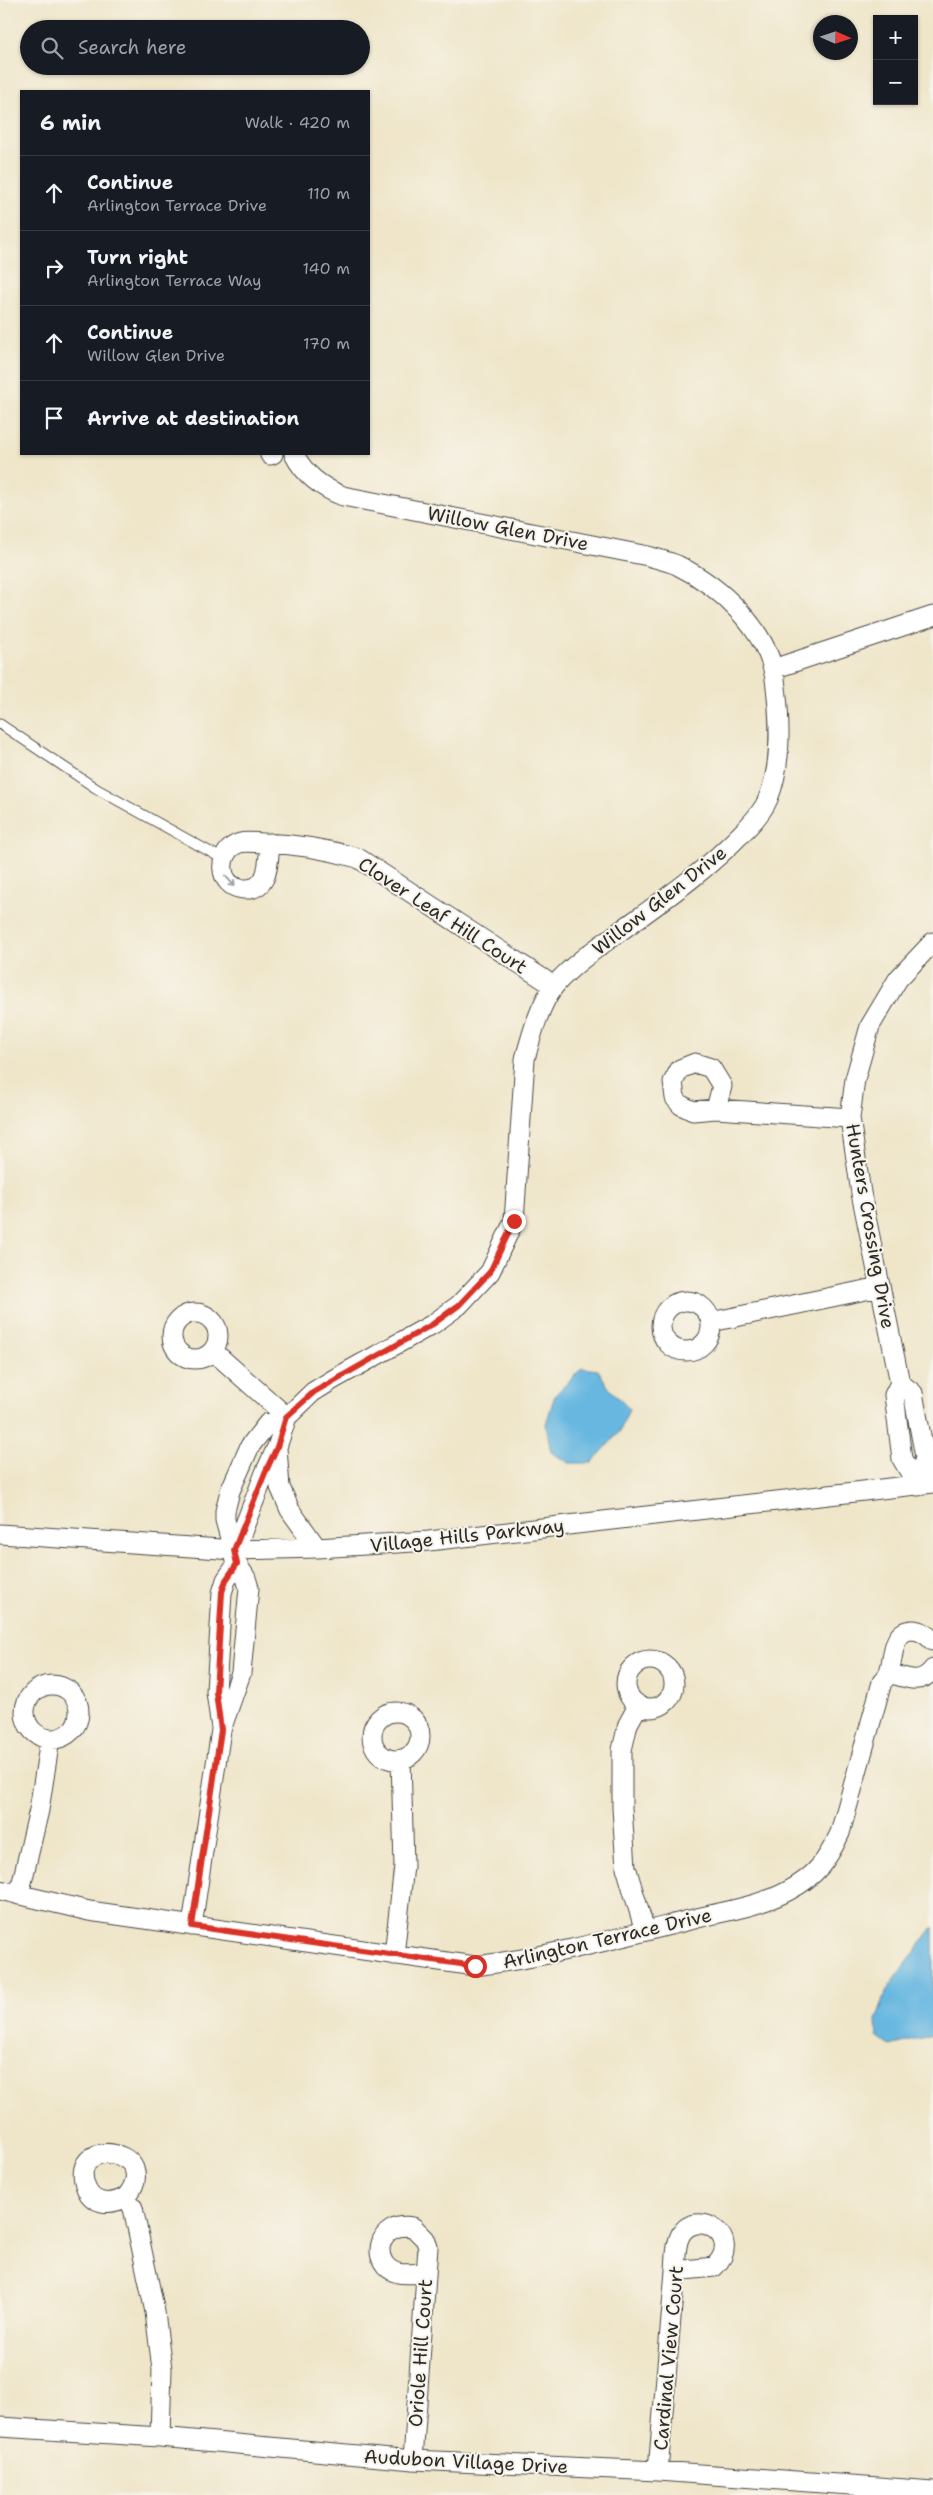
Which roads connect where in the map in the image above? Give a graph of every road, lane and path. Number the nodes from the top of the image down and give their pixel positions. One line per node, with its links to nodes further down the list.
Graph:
1 (295, 455): 3 (street, Willow Glen Drive)
2 (933, 616): 3 (street)
3 (773, 669): 8 (street, Willow Glen Drive)
4 (0, 724): 6 (lane)
5 (270, 843): 6 (street, Clover Leaf Hill Court); 6 (street, one-way to 5); 8 (street, Clover Leaf Hill Court)
6 (223, 859)
7 (933, 942): 10 (street, Hunters Crossing Drive)
8 (554, 986): 16 (street, Willow Glen Drive)
9 (709, 1110): 10 (street)
10 (850, 1118): 11 (street, Hunters Crossing Drive)
11 (880, 1287): 12 (street); 14 (street, Hunters Crossing Drive)
12 (711, 1322)
13 (214, 1352): 16 (street)
14 (900, 1383): 15 (street, Hunters Crossing Drive); 19 (street, Hunters Crossing Drive)
15 (915, 1406): 17 (street, Hunters Crossing Drive); 19 (street, Hunters Crossing Drive)
16 (286, 1417): 18 (street); 22 (street, Willow Glen Drive)
17 (933, 1438)
18 (277, 1447): 21 (street); 22 (street)
19 (925, 1484): 21 (street, Village Hills Parkway)
20 (0, 1534): 22 (street, Village Hills Parkway)
21 (317, 1548): 22 (street, Village Hills Parkway)
22 (236, 1557): 27 (street); 27 (street, Willow Glen Drive)
23 (933, 1641): 25 (street, Arlington Terrace Drive)
24 (933, 1669): 25 (street)
25 (889, 1673): 33 (street, Arlington Terrace Drive)
26 (638, 1706): 33 (street)
27 (221, 1730): 32 (street)
28 (50, 1739): 31 (street)
29 (401, 1759): 34 (street)
30 (0, 1890): 31 (street, Arlington Terrace Drive)
31 (19, 1895): 32 (street, Arlington Terrace Drive)
32 (192, 1926): 34 (street, Arlington Terrace Drive)
33 (645, 1931): 34 (street, Arlington Terrace Drive)
34 (394, 1955)
35 (126, 2197): 39 (street)
36 (675, 2271): 36 (street, Cardinal View Court); 41 (street, Cardinal View Court)
37 (425, 2273): 37 (street, Oriole Hill Court); 40 (street, Oriole Hill Court)
38 (0, 2427): 39 (street, Audubon Village Drive)
39 (160, 2437): 40 (street, Audubon Village Drive)
40 (414, 2460): 41 (street, Audubon Village Drive)
41 (658, 2471): 42 (street, Audubon Village Drive)
42 (933, 2490)

